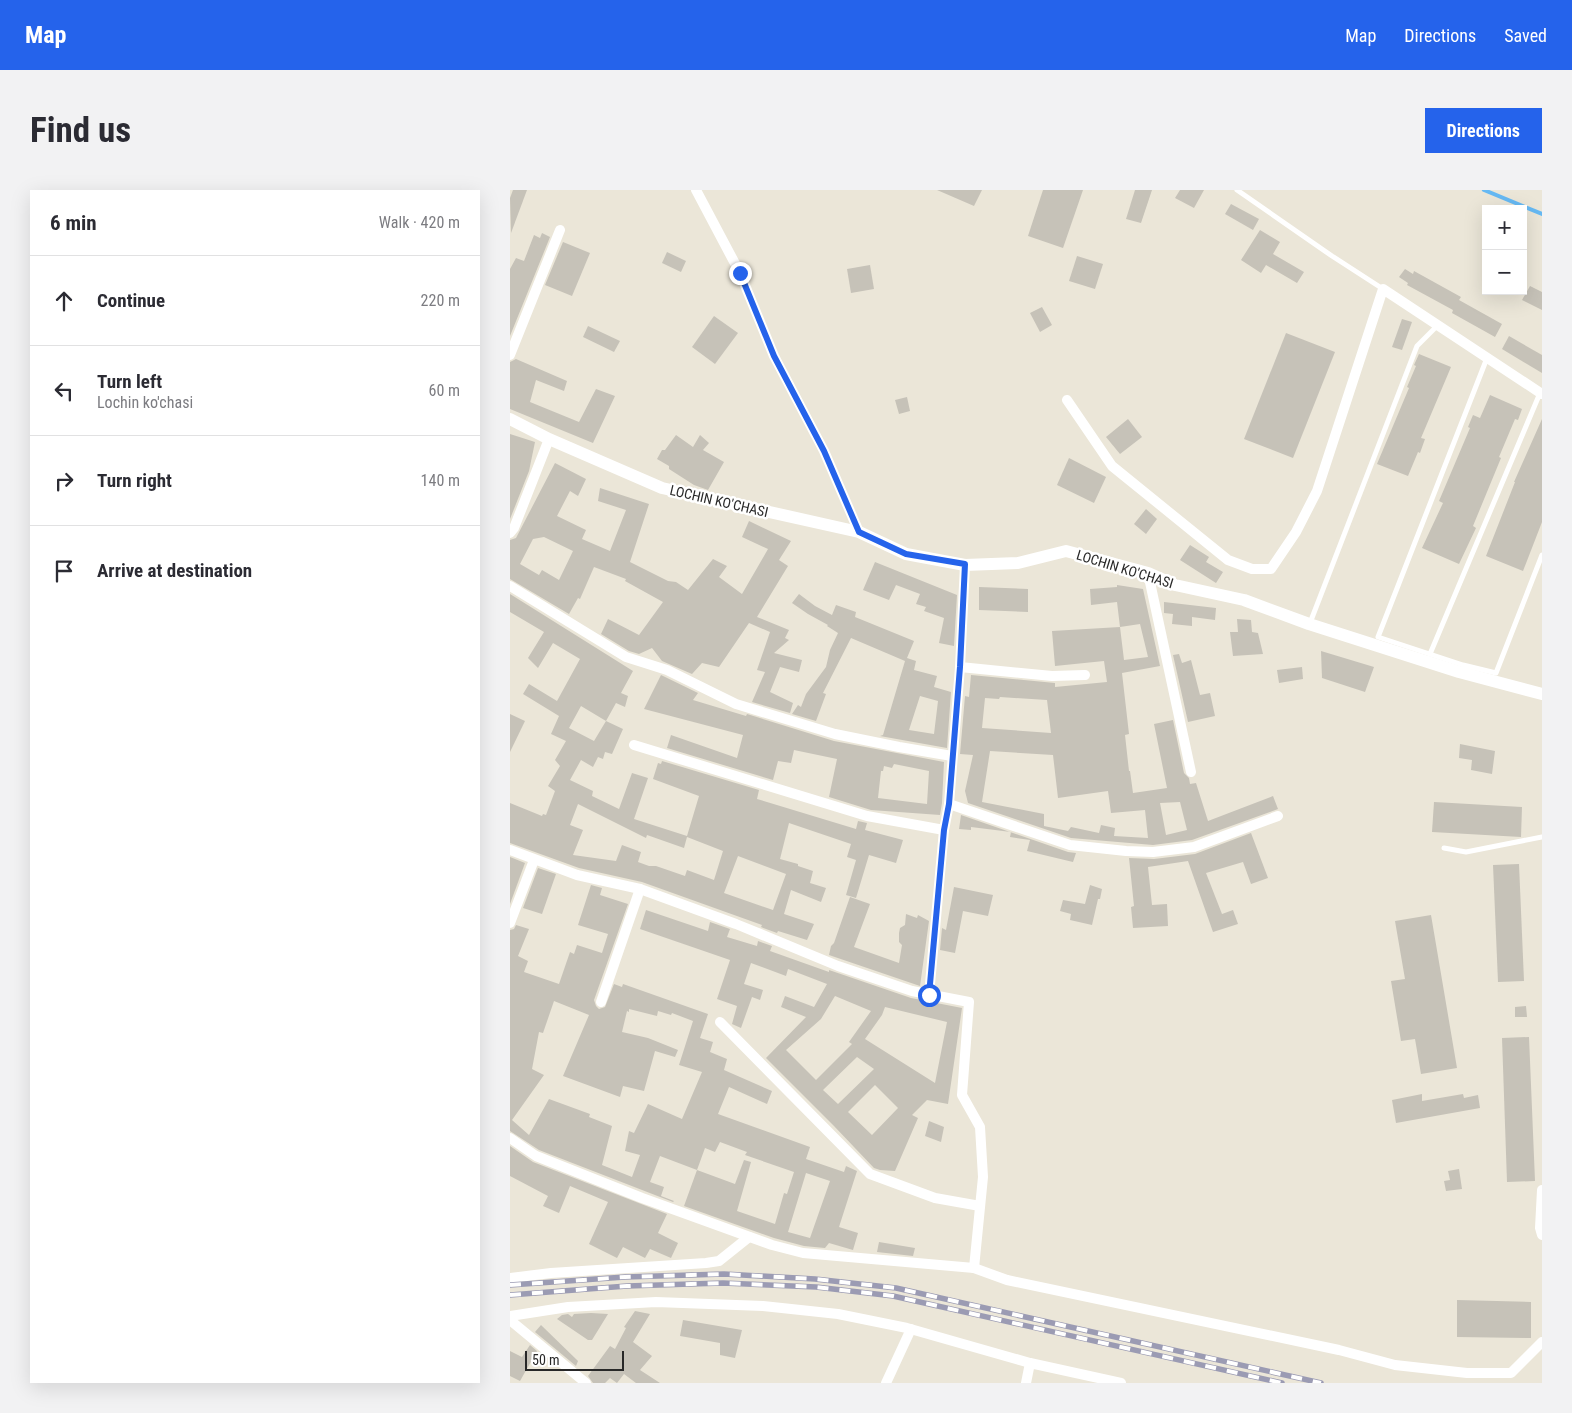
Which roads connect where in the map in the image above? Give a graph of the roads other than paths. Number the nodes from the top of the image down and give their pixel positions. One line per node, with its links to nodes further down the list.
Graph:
1 (696, 190): 12 (street)
2 (1237, 190): 4 (lane)
3 (560, 230): 6 (street)
4 (1383, 289): 5 (street); 9 (street)
5 (1438, 325): 7 (street); 18 (lane)
6 (510, 355)
7 (1487, 358): 8 (street); 19 (lane)
8 (1541, 393): 19 (lane)
9 (1067, 400)
10 (510, 419): 11 (street, LOCHIN KO'CHASI)
11 (549, 439): 12 (street, LOCHIN KO'CHASI); 13 (street)
12 (859, 532): 15 (street, LOCHIN KO'CHASI)
13 (510, 533)
14 (1542, 554): 19 (lane)
15 (965, 564): 16 (street, LOCHIN KO'CHASI); 20 (street)
16 (1148, 573): 18 (street, LOCHIN KO'CHASI); 25 (street)
17 (510, 586): 24 (street)
18 (1309, 624): 22 (street, LOCHIN KO'CHASI)
19 (1430, 654)
20 (960, 667): 21 (street); 24 (street)
21 (1085, 675)
22 (1542, 694)
23 (634, 745): 28 (street)
24 (952, 756): 26 (street)
25 (1191, 772)
26 (949, 804): 27 (street); 28 (street)
27 (1278, 816)
28 (944, 830): 35 (street)
29 (1542, 837): 30 (lane)
30 (1444, 848)
31 (510, 850): 32 (street)
32 (534, 860): 33 (street); 34 (street)
33 (640, 889): 35 (street); 36 (street)
34 (510, 923)
35 (929, 995): 40 (street)
36 (601, 1002)
37 (720, 1022): 40 (street)
38 (510, 1138): 42 (street)
39 (1542, 1190): 41 (street)
40 (980, 1206): 43 (street)
41 (1542, 1235)
42 (749, 1237): 43 (street); 44 (street)
43 (974, 1268): 48 (street)
44 (510, 1278)
45 (510, 1316): 47 (street)
46 (510, 1320): 50 (street)
47 (911, 1329): 49 (street); 51 (street)
48 (1542, 1342)
49 (1030, 1363): 52 (street); 53 (street)
50 (586, 1383)
51 (886, 1383)
52 (1026, 1383)
53 (1121, 1383)

